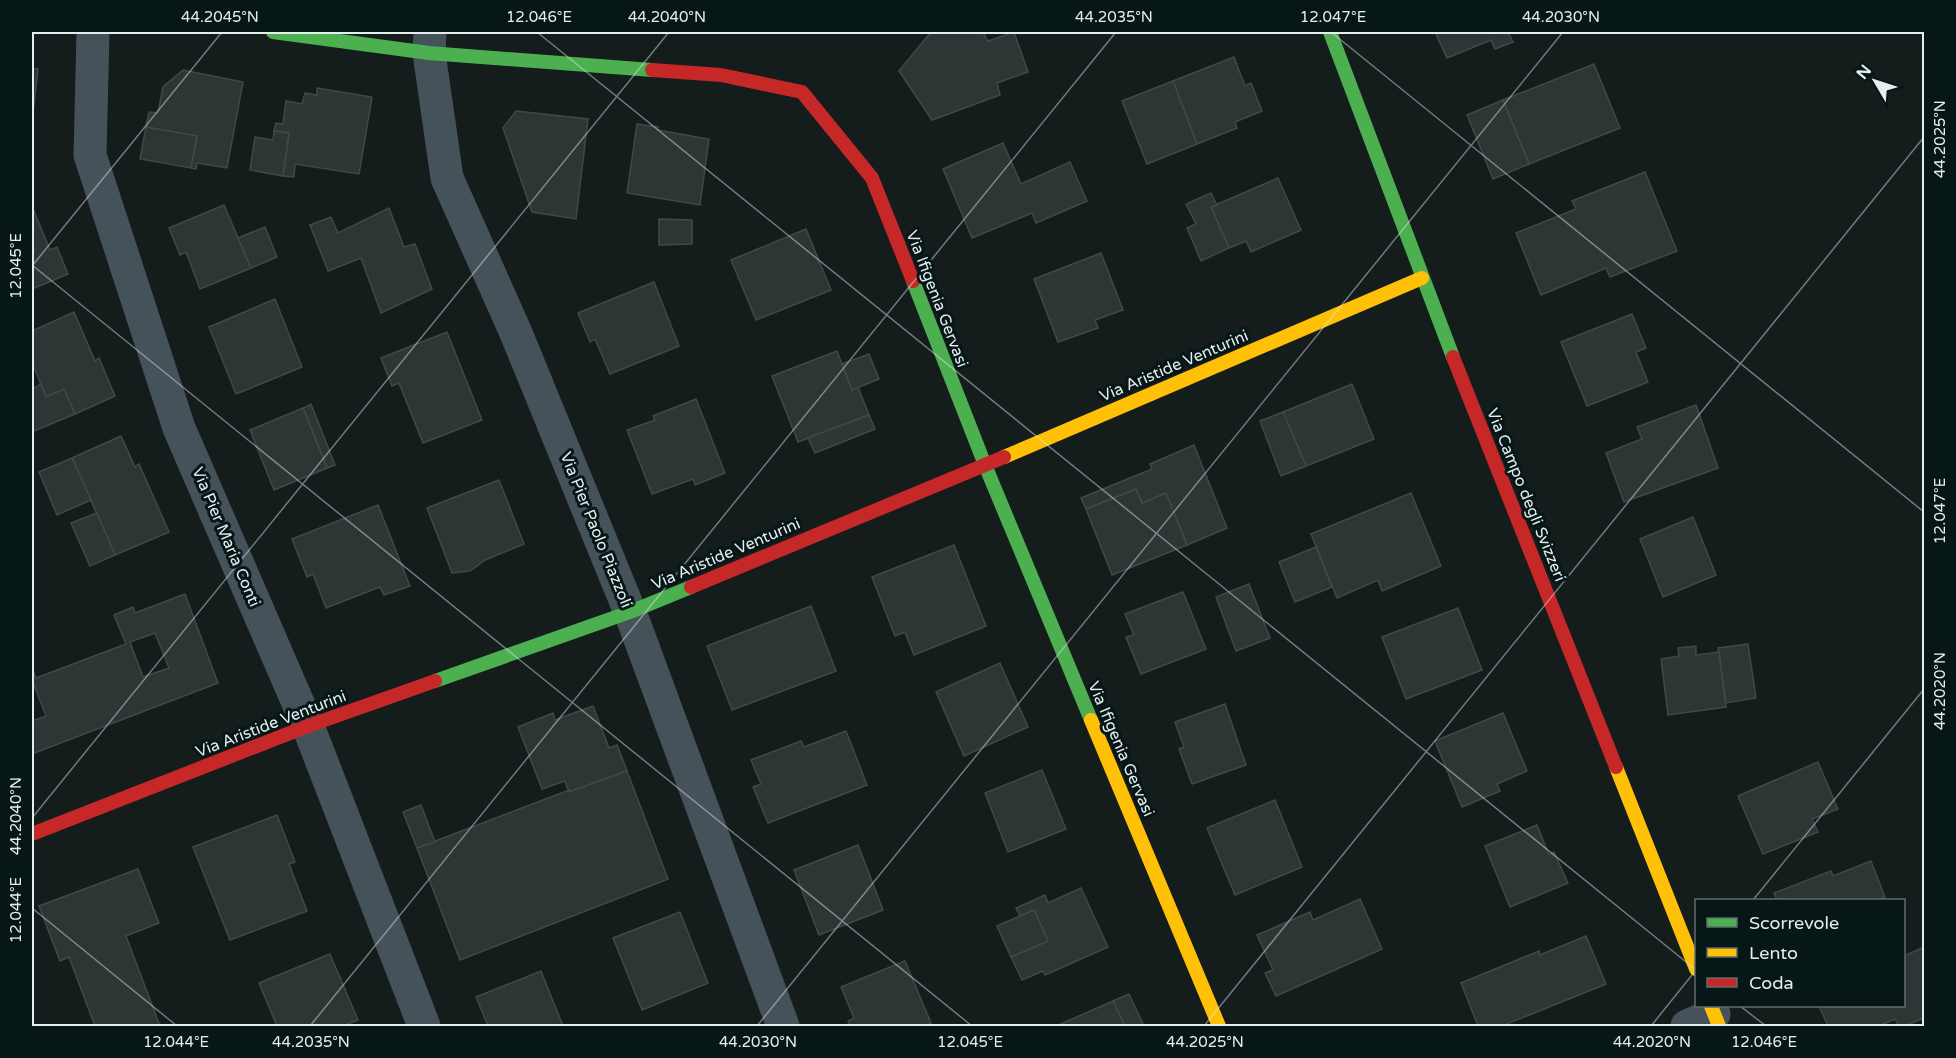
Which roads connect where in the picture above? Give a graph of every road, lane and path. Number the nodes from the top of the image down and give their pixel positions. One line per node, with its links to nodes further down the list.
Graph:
1 (93, 32): 8 (street, Via Pier Maria Conti)
2 (273, 32): 4 (street, Via Ifigenia Gervasi)
3 (1330, 32): 5 (street, Via Campo degli Svizzeri)
4 (429, 42): 6 (street, Via Ifigenia Gervasi); 7 (street, Via Pier Paolo Piazzoli)
5 (1422, 278): 6 (street, Via Aristide Venturini); 10 (street, Via Campo degli Svizzeri)
6 (985, 465): 7 (street, Via Aristide Venturini); 13 (street, Via Ifigenia Gervasi)
7 (630, 612): 8 (street, Via Aristide Venturini); 12 (street, Via Pier Paolo Piazzoli)
8 (308, 726): 9 (street, Via Aristide Venturini); 11 (street, Via Pier Maria Conti)
9 (32, 834)
10 (1695, 966)
11 (424, 1026)
12 (783, 1026)
13 (1219, 1026)

